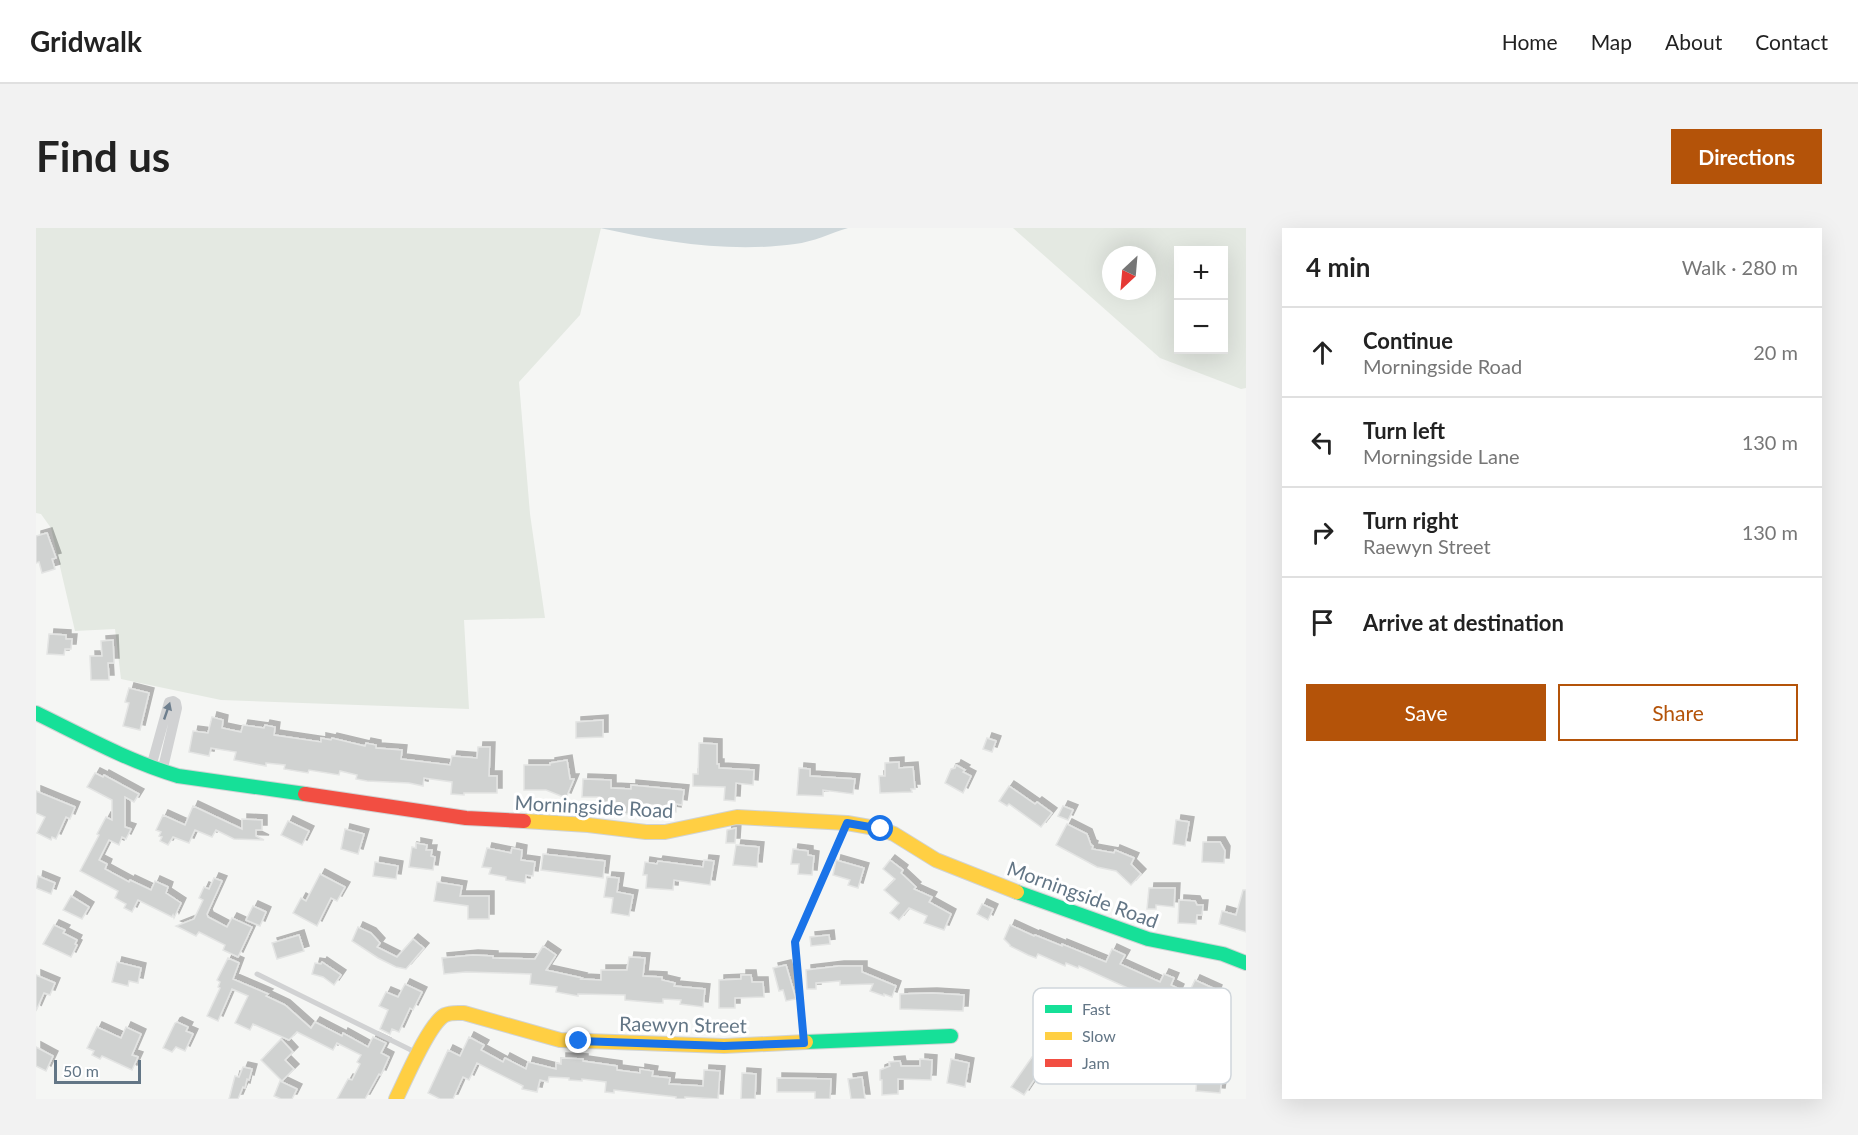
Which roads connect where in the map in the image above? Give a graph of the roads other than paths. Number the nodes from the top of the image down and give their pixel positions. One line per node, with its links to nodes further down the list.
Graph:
1 (36, 713): 2 (street, Morningside Road)
2 (156, 770): 2 (street, one-way to 2); 3 (street, Morningside Road)
3 (1246, 963)
4 (257, 974): 6 (lane)
5 (951, 1036): 6 (street, Raewyn Street)
6 (419, 1054): 7 (street, Raewyn Street)
7 (396, 1099)

